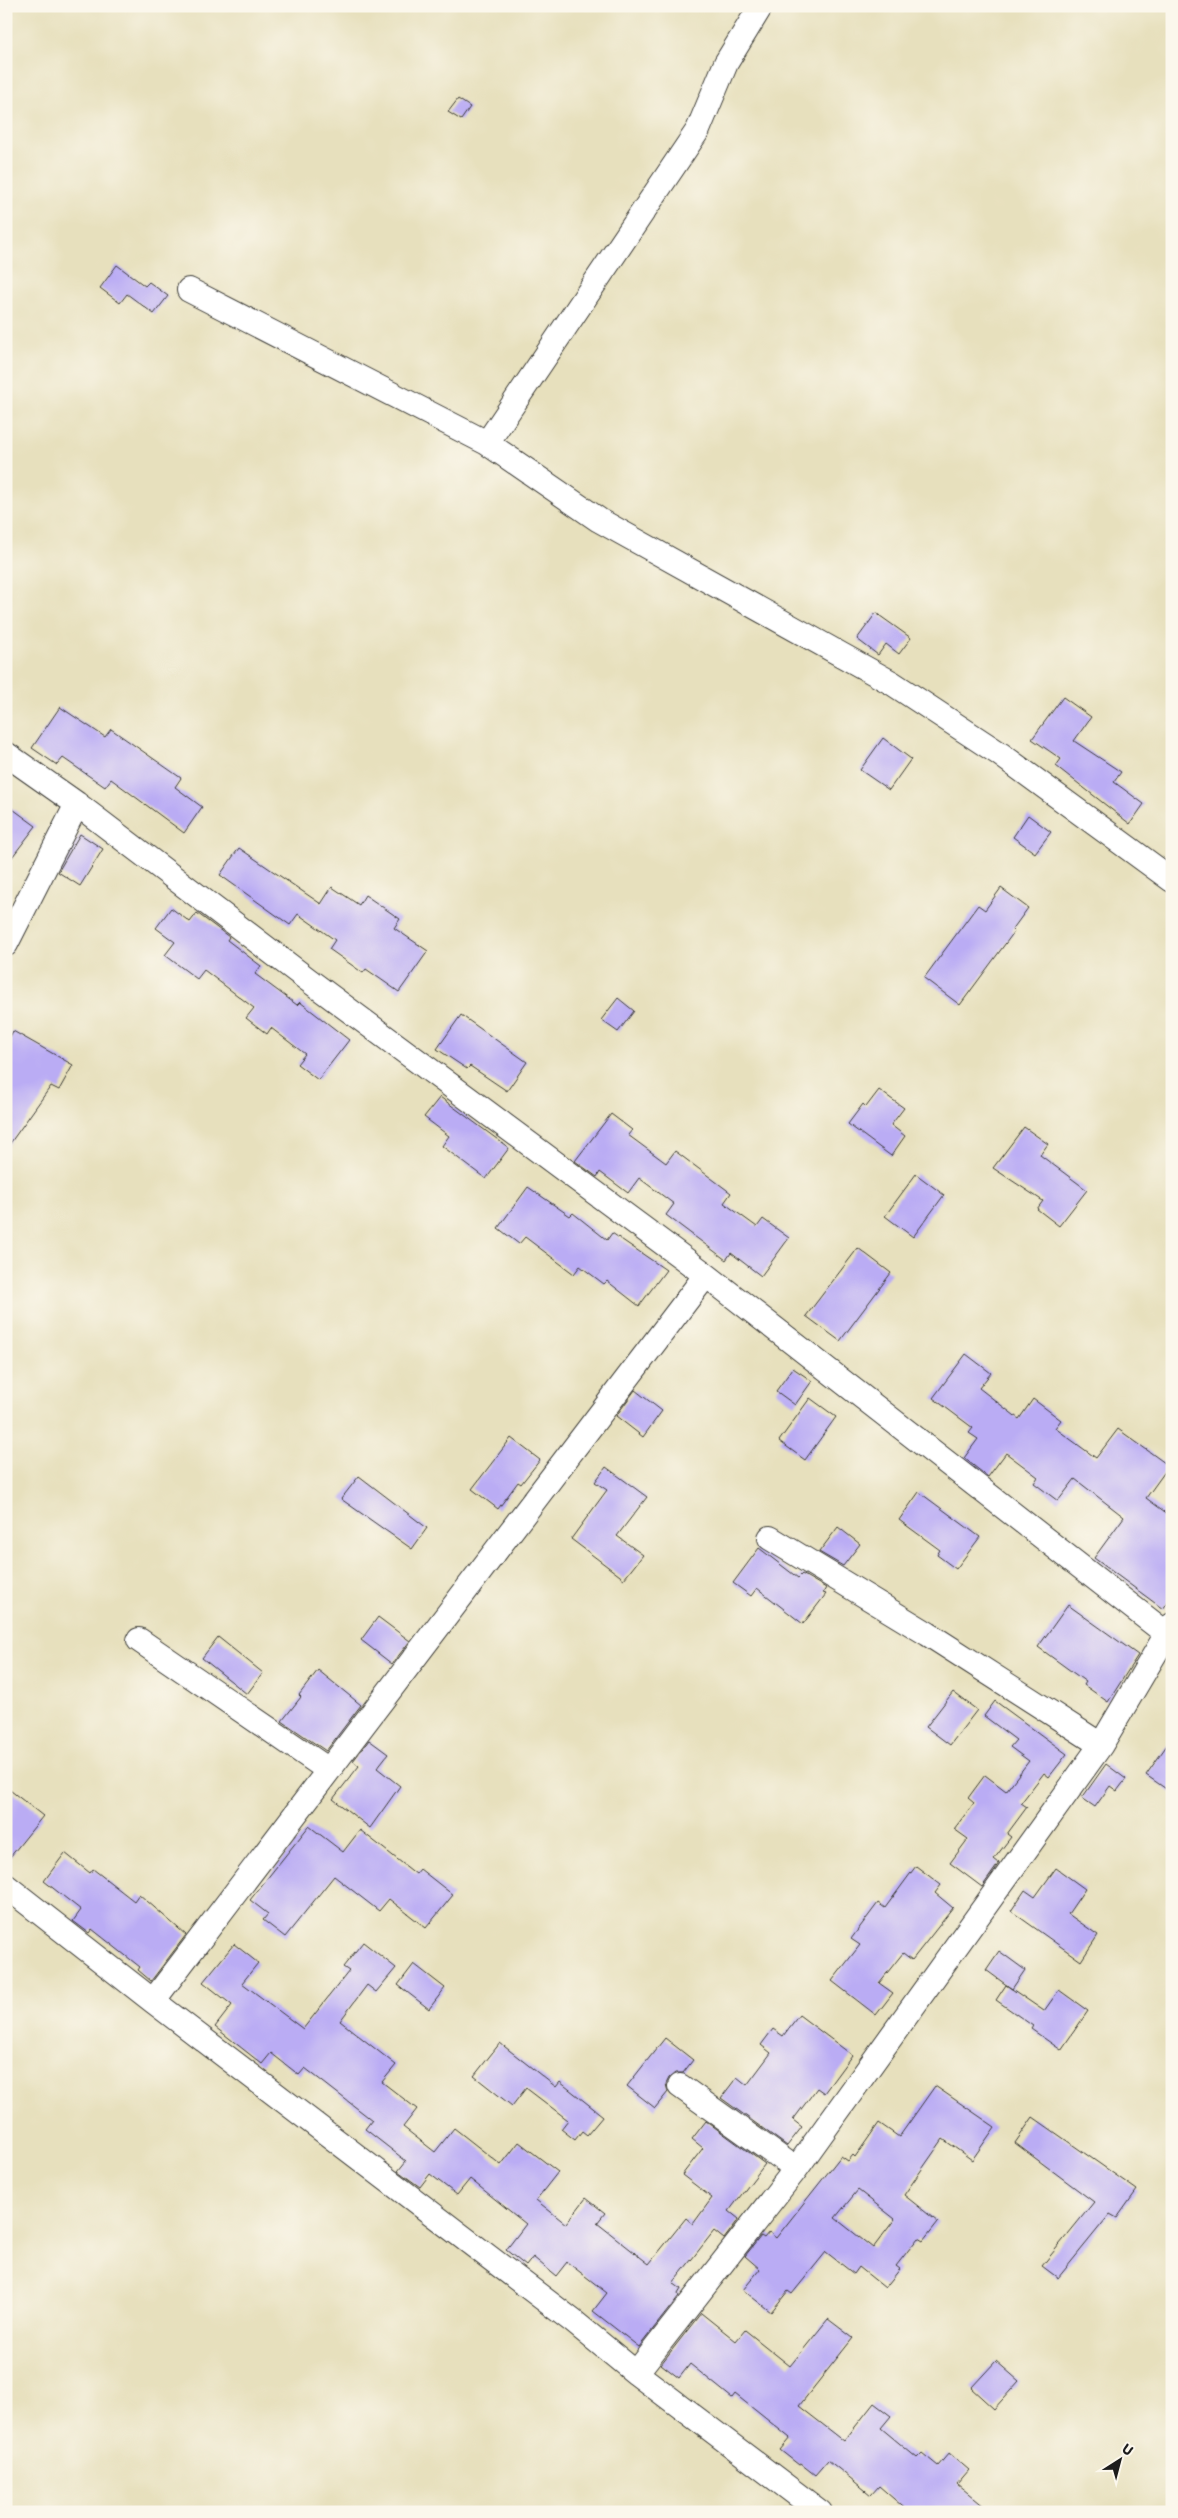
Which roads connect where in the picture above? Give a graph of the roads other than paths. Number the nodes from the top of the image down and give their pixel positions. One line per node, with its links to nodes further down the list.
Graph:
1 (761, 6): 3 (street)
2 (189, 290): 3 (street)
3 (487, 443): 6 (street)
4 (6, 754): 5 (street)
5 (77, 804): 7 (street); 8 (street)
6 (1172, 880)
7 (6, 944)
8 (706, 1274): 10 (street); 13 (street)
9 (770, 1538): 12 (street)
10 (1170, 1633): 12 (street)
11 (139, 1640): 13 (street)
12 (1101, 1745): 17 (street)
13 (327, 1769): 15 (street)
14 (6, 1886): 15 (street)
15 (153, 2001): 18 (street)
16 (680, 2086): 17 (street)
17 (796, 2169): 18 (street)
18 (636, 2373): 19 (street)
19 (820, 2512)

